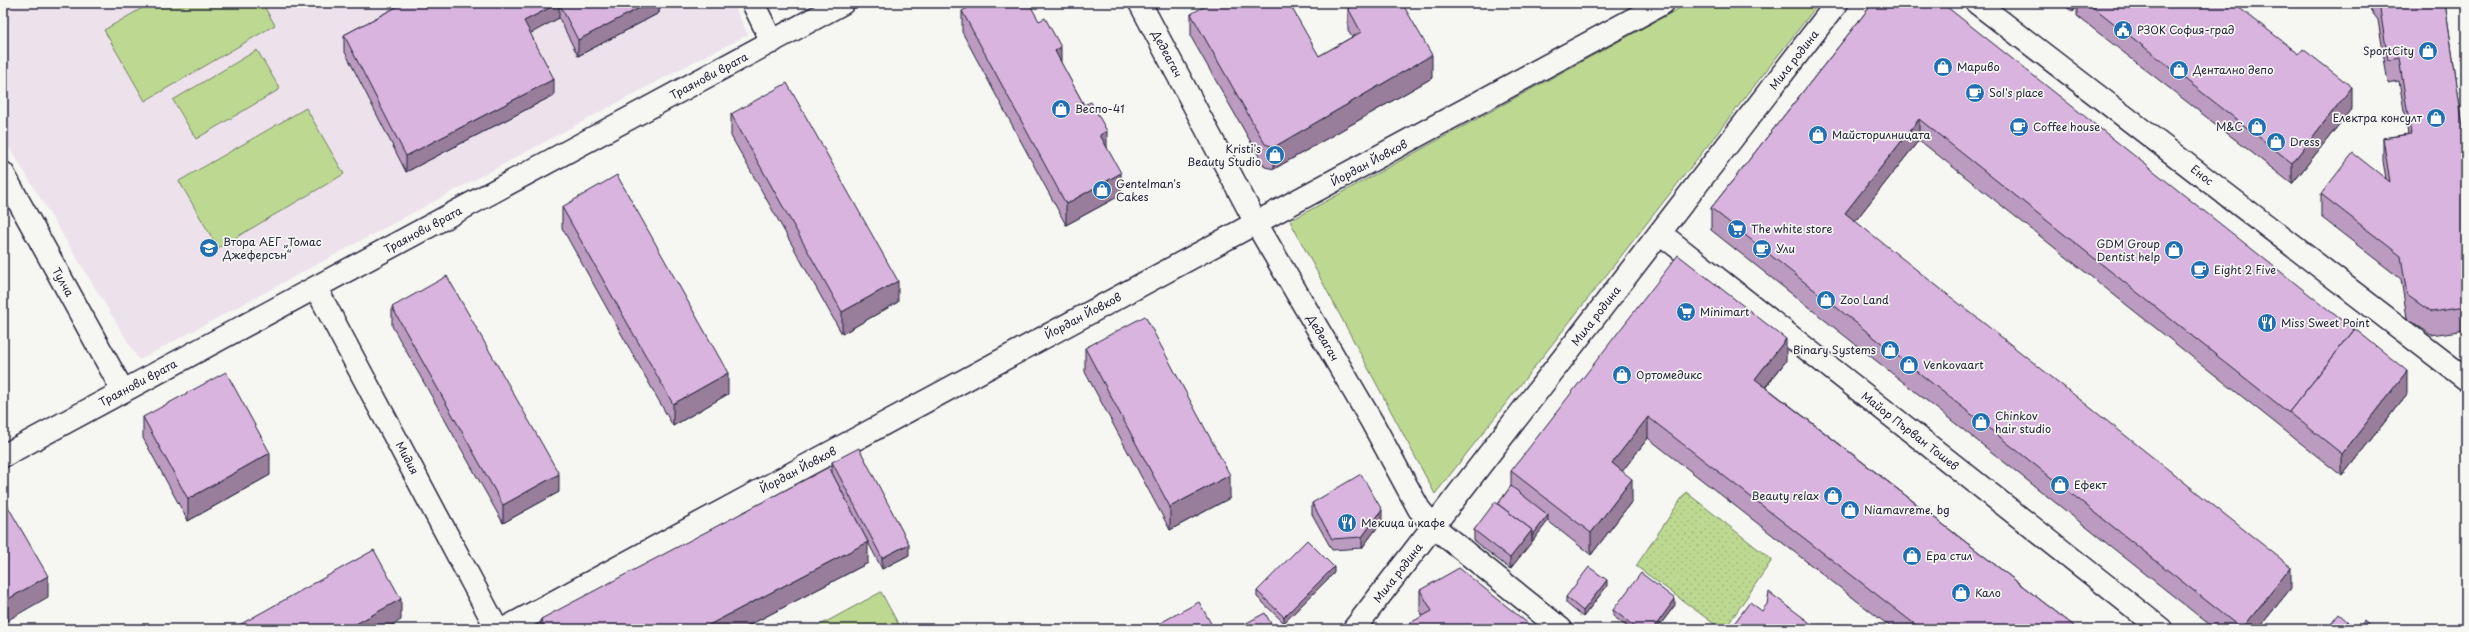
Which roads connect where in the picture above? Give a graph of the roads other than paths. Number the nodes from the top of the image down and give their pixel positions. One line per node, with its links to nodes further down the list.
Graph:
1 (753, 3): 7 (street)
2 (844, 3): 7 (street, Траянови врата)
3 (1140, 3): 9 (street, Дедеагач)
4 (1662, 3): 9 (street, Йордан Йовков)
5 (1837, 3): 10 (street, Мила родина)
6 (1977, 3): 12 (street, Енос)
7 (772, 42): 11 (street, Траянови врата)
8 (3, 173): 13 (street, Тулча)
9 (1256, 223): 15 (street, Дедеагач); 17 (street, Йордан Йовков)
10 (1660, 234): 15 (street, Мила родина); 20 (street, Майор Първан Тошев)
11 (316, 288): 13 (street, Траянови врата); 16 (street, Мидия)
12 (2466, 379)
13 (123, 392): 14 (street, Траянови врата)
14 (3, 456)
15 (1434, 527): 18 (street, Мила родина); 19 (street, Дедеагач)
16 (497, 629)
17 (504, 629)
18 (1354, 629)
19 (1561, 629)
20 (2161, 629)

